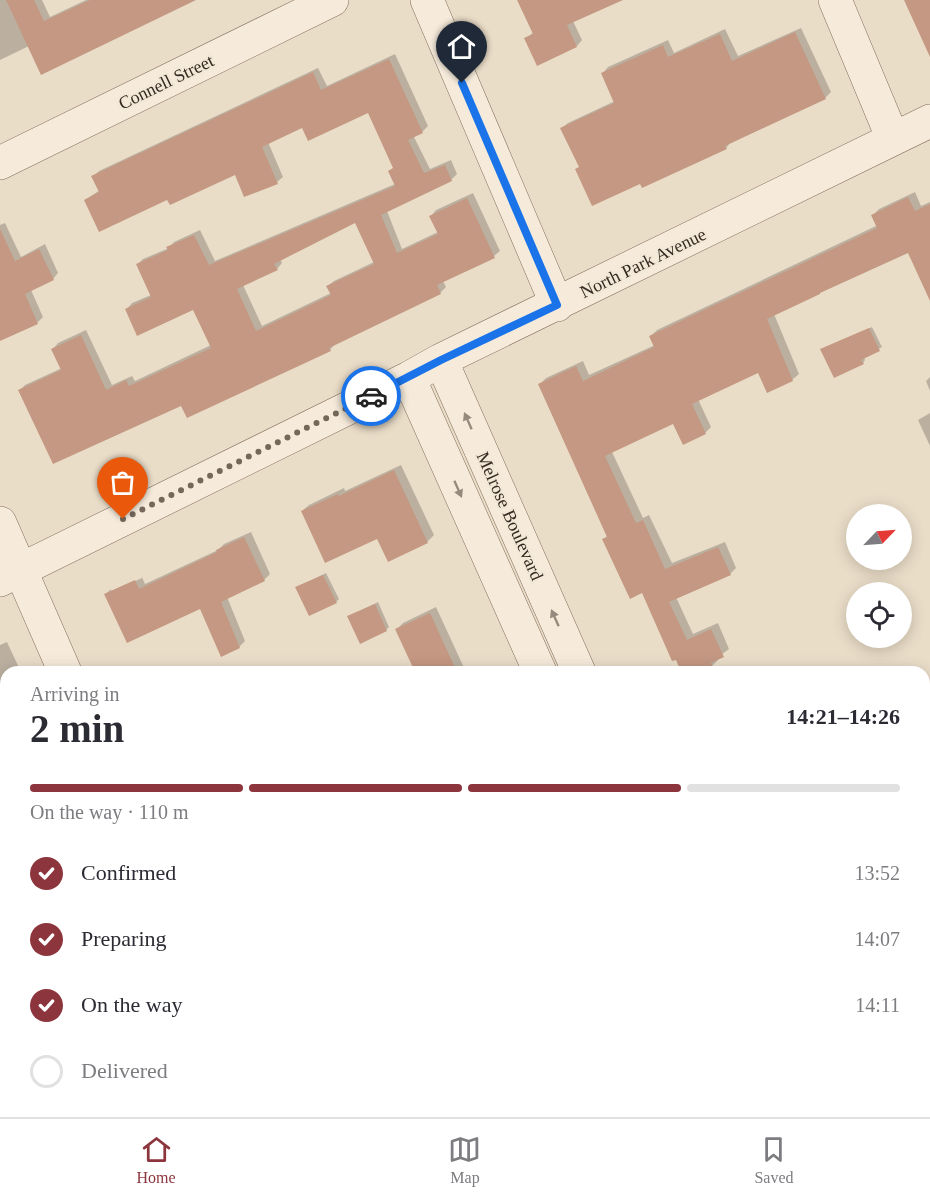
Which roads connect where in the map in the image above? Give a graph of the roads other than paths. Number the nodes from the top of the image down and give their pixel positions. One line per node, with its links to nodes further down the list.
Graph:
1 (332, 0): 6 (street, Connell Street)
2 (427, 0): 7 (street)
3 (835, 0): 5 (street)
4 (930, 121): 5 (street, North Park Avenue)
5 (893, 139): 7 (street, North Park Avenue)
6 (0, 163)
7 (557, 305): 8 (street, North Park Avenue)
8 (441, 360): 9 (street, North Park Avenue); 14 (street, Melrose Boulevard, one-way to 8)
9 (409, 378): 11 (street, North Park Avenue); 13 (street, Melrose Boulevard, one-way to 13)
10 (0, 523): 11 (street)
11 (10, 575): 12 (street)
12 (62, 666)
13 (537, 666)
14 (576, 666)

